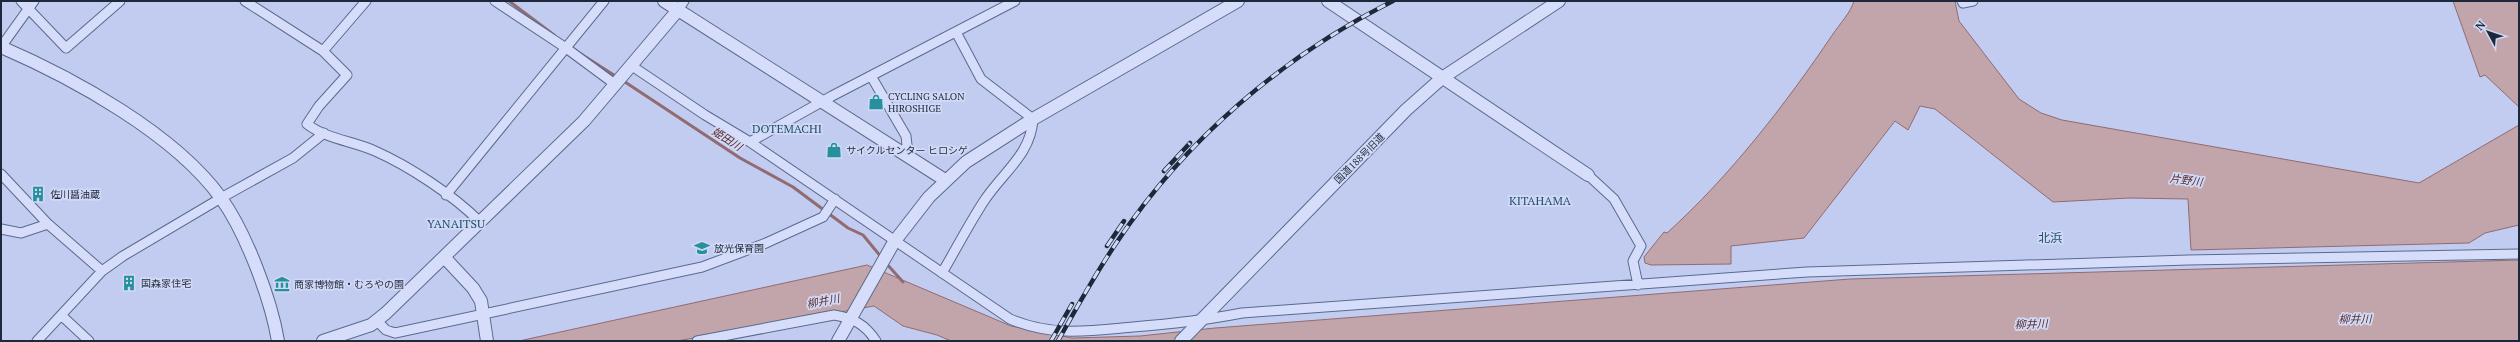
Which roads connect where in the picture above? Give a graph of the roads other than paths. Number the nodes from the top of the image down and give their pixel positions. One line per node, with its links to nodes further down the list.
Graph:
1 (20, 1): 16 (street)
2 (34, 1): 16 (street)
3 (120, 1): 16 (street)
4 (245, 1): 20 (street)
5 (366, 1): 20 (street)
6 (495, 1): 19 (street)
7 (604, 1): 19 (street)
8 (664, 1): 15 (street)
9 (1015, 1): 17 (street)
10 (1238, 1): 26 (street)
11 (1328, 1): 23 (street)
12 (1559, 1): 23 (street, 国道188号旧道)
13 (1962, 1): 14 (street)
14 (1974, 1)
15 (681, 5): 21 (street); 25 (street)
16 (28, 11): 18 (street)
17 (956, 32): 22 (street); 26 (street)
18 (1, 47): 34 (street)
19 (566, 48): 24 (street); 33 (street)
20 (323, 51): 27 (street)
21 (632, 66): 24 (street); 28 (street)
22 (871, 76): 25 (street); 29 (street)
23 (1442, 78): 31 (street); 49 (street, 国道188号旧道)
24 (619, 82): 36 (street)
25 (823, 101): 28 (street); 29 (street)
26 (1033, 119): 32 (street); 43 (street)
27 (324, 133): 33 (street); 34 (street)
28 (750, 142): 35 (street)
29 (904, 154): 32 (street)
30 (1, 174): 37 (street)
31 (1588, 175): 44 (street)
32 (945, 180): 39 (street)
33 (446, 195): 36 (street)
34 (221, 198): 42 (street); 53 (street)
35 (834, 201): 39 (street); 45 (street)
36 (479, 221): 41 (street)
37 (48, 224): 38 (street); 42 (street)
38 (1, 229)
39 (894, 242): 43 (street); 46 (street)
40 (2519, 254): 44 (street)
41 (444, 257): 45 (street); 48 (street)
42 (102, 271): 47 (street)
43 (942, 273): 49 (street)
44 (1638, 285): 49 (street)
45 (484, 314): 48 (street); 50 (street)
46 (854, 314): 55 (street); 56 (street); 57 (street)
47 (61, 315): 51 (street); 52 (street)
48 (377, 321): 54 (street)
49 (1197, 325): 58 (street, 国道188号旧道)
50 (486, 336)
51 (38, 341)
52 (89, 341)
53 (278, 341)
54 (323, 341)
55 (697, 341)
56 (838, 341)
57 (876, 341)
58 (1181, 341)

